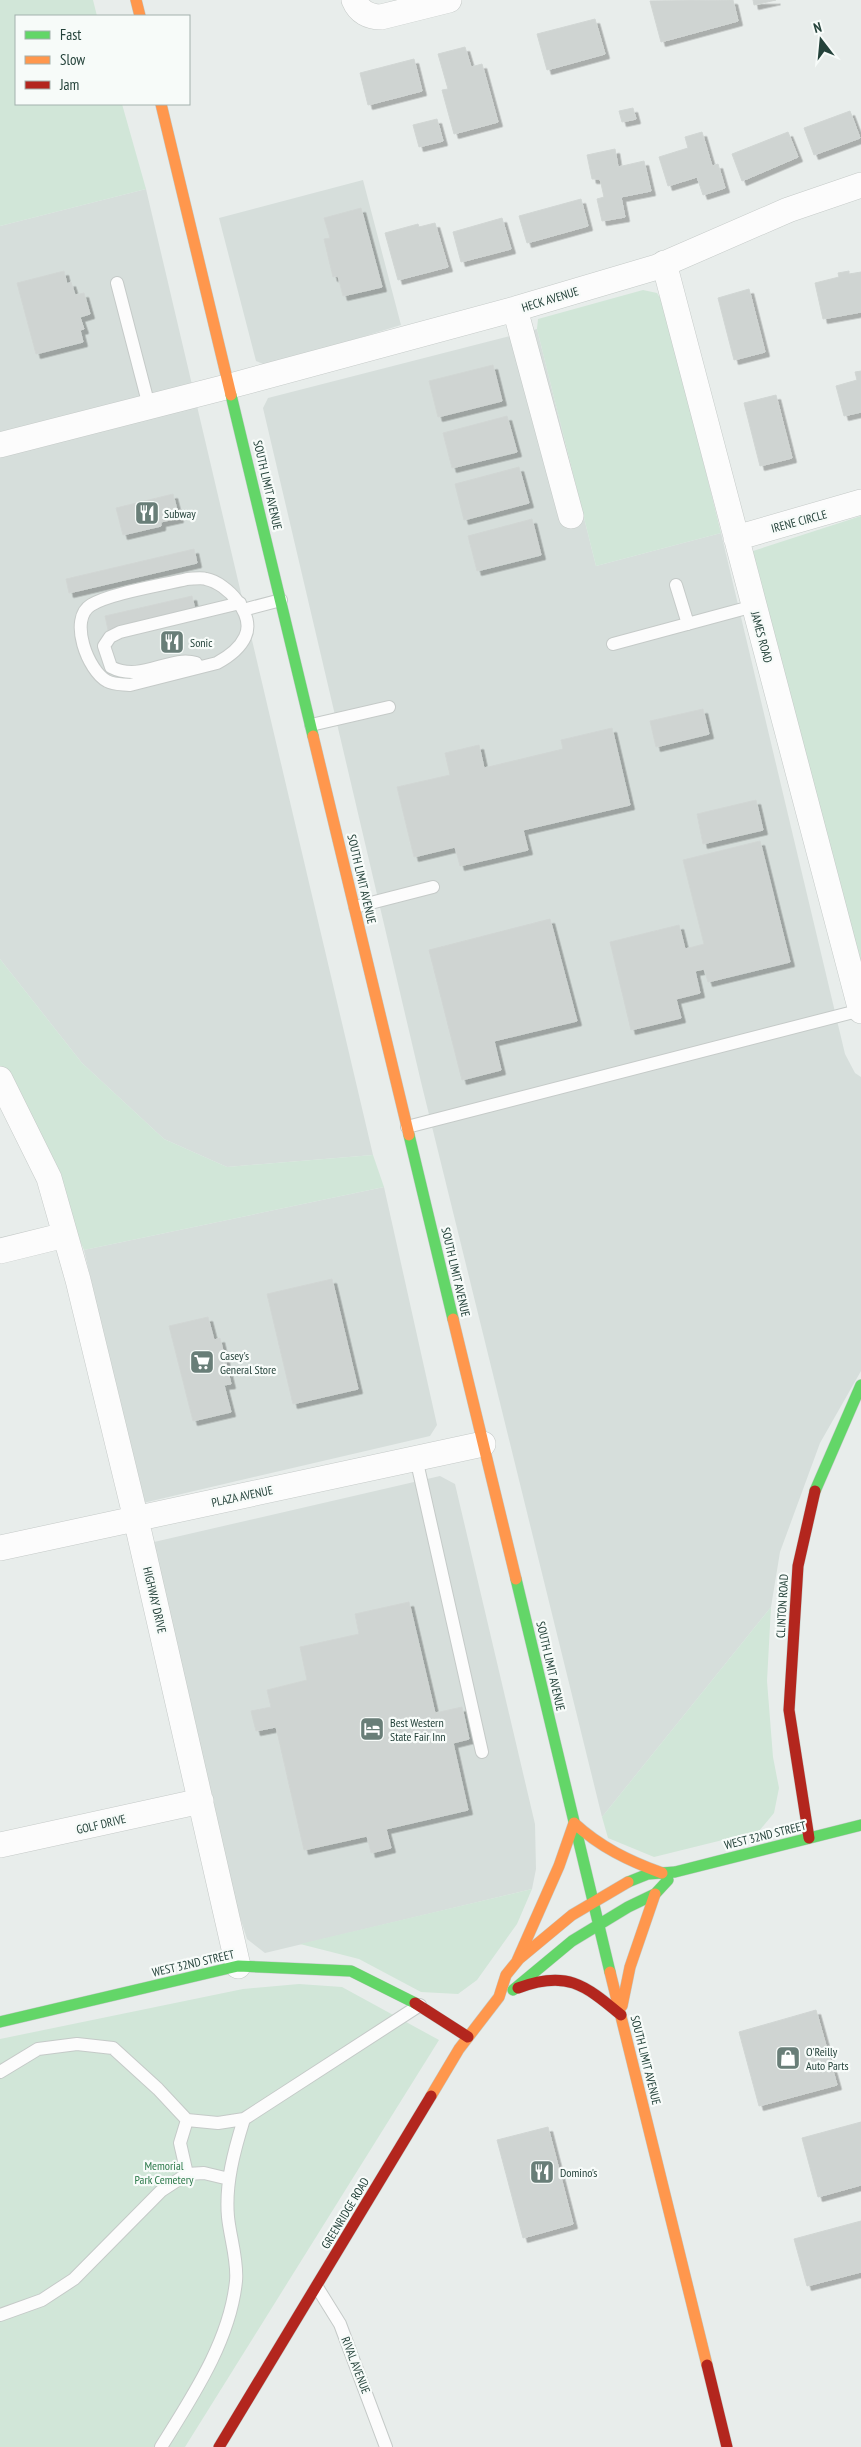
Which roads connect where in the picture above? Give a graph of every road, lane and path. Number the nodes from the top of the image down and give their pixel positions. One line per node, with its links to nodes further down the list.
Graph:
1 (136, 0): 4 (main road)
2 (354, 0): 3 (street)
3 (449, 0)
4 (140, 15)
5 (162, 105): 10 (main road, SOUTH LIMIT AVENUE)
6 (861, 185): 7 (street, HECK AVENUE)
7 (664, 263): 9 (street, HECK AVENUE); 15 (street, JAMES ROAD)
8 (117, 283): 11 (lane)
9 (515, 309): 10 (street, HECK AVENUE); 14 (street)
10 (230, 386): 11 (street, HECK AVENUE); 17 (main road, SOUTH LIMIT AVENUE)
11 (150, 406): 12 (street, HECK AVENUE)
12 (0, 444)
13 (861, 502): 15 (street, IRENE CIRCLE)
14 (570, 516)
15 (736, 538): 19 (street, JAMES ROAD)
16 (676, 585): 20 (lane)
17 (281, 600): 18 (lane); 24 (main road, SOUTH LIMIT AVENUE)
18 (241, 606): 22 (lane); 22 (lane); 22 (lane)
19 (754, 606): 20 (lane); 27 (street, JAMES ROAD)
20 (688, 624): 21 (lane)
21 (613, 644)
22 (204, 666)
23 (389, 707): 24 (lane)
24 (311, 725): 26 (main road, SOUTH LIMIT AVENUE)
25 (433, 887): 26 (lane)
26 (355, 907): 29 (main road, SOUTH LIMIT AVENUE)
27 (861, 1010): 29 (lane)
28 (0, 1079): 30 (street, HIGHWAY DRIVE)
29 (408, 1127): 33 (main road, SOUTH LIMIT AVENUE)
30 (65, 1235): 31 (street); 35 (street, HIGHWAY DRIVE)
31 (0, 1251)
32 (861, 1385): 41 (main road, CLINTON ROAD)
33 (483, 1444): 34 (street, PLAZA AVENUE); 39 (main road, SOUTH LIMIT AVENUE)
34 (416, 1458): 35 (street, PLAZA AVENUE); 37 (lane)
35 (136, 1518): 36 (street, PLAZA AVENUE); 38 (street, HIGHWAY DRIVE)
36 (0, 1548)
37 (482, 1752)
38 (201, 1801): 42 (street, GOLF DRIVE); 49 (street, HIGHWAY DRIVE)
39 (574, 1823): 44 (main road); 46 (main road, SOUTH LIMIT AVENUE); 48 (main road)
40 (861, 1825): 41 (main road, WEST 32ND STREET)
41 (809, 1838): 43 (main road, WEST 32ND STREET)
42 (0, 1846)
43 (675, 1872): 44 (main road, WEST 32ND STREET); 45 (main road)
44 (662, 1873): 46 (main road, WEST 32ND STREET)
45 (656, 1894): 47 (main road); 53 (main road)
46 (594, 1902): 47 (main road, SOUTH LIMIT AVENUE); 48 (main road, GREENRIDGE ROAD)
47 (598, 1923): 50 (main road, GREENRIDGE ROAD); 53 (main road, SOUTH LIMIT AVENUE)
48 (517, 1961): 51 (main road, GREENRIDGE ROAD)
49 (238, 1966): 52 (main road, WEST 32ND STREET); 54 (main road, WEST 32ND STREET)
50 (518, 1988): 51 (main road, GREENRIDGE ROAD); 53 (main road)
51 (500, 1996): 55 (main road, GREENRIDGE ROAD)
52 (420, 2005): 55 (main road, WEST 32ND STREET); 57 (lane)
53 (621, 2015): 66 (main road, SOUTH LIMIT AVENUE)
54 (0, 2022)
55 (468, 2037): 61 (main road, GREENRIDGE ROAD)
56 (0, 2072): 58 (lane)
57 (244, 2119): 58 (lane); 60 (lane)
58 (187, 2120): 59 (lane)
59 (187, 2174): 60 (lane); 62 (lane)
60 (228, 2179): 63 (lane)
61 (317, 2287): 64 (main road, GREENRIDGE ROAD); 65 (lane, RIVAL AVENUE)
62 (0, 2315)
63 (161, 2447)
64 (219, 2447)
65 (386, 2447)
66 (727, 2447)

